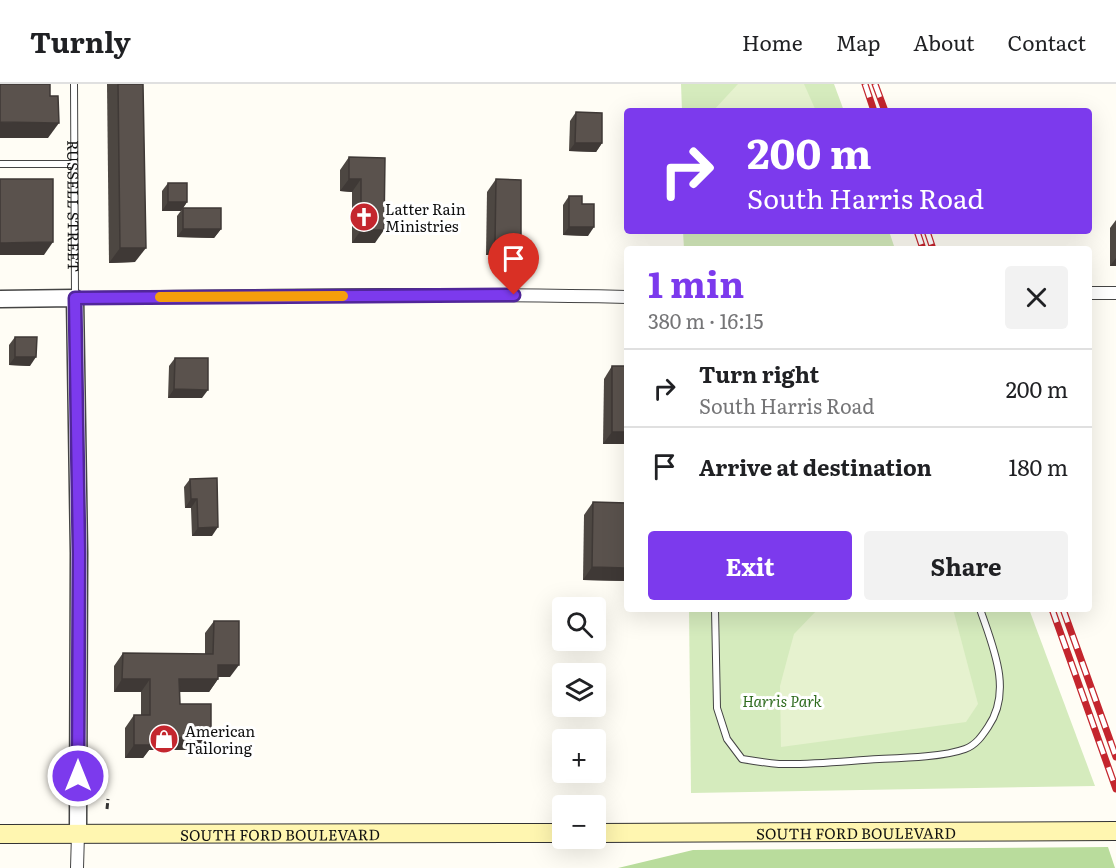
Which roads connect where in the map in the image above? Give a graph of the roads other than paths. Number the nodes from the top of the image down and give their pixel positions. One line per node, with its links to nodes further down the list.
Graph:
1 (74, 84): 3 (lane, RUSSELL STREET)
2 (0, 164): 3 (lane)
3 (75, 164): 7 (lane, RUSSELL STREET)
4 (1092, 293): 5 (street)
5 (1116, 293)
6 (624, 297): 7 (street)
7 (75, 298): 8 (street); 15 (street, RUSSELL STREET)
8 (0, 299)
9 (715, 612): 10 (lane)
10 (981, 612)
11 (1116, 831): 12 (main road, SOUTH FORD BOULEVARD)
12 (606, 832)
13 (552, 833): 15 (main road, SOUTH FORD BOULEVARD)
14 (0, 834): 15 (main road, SOUTH FORD BOULEVARD)
15 (78, 834): 16 (street, RUSSELL STREET)
16 (77, 868)

